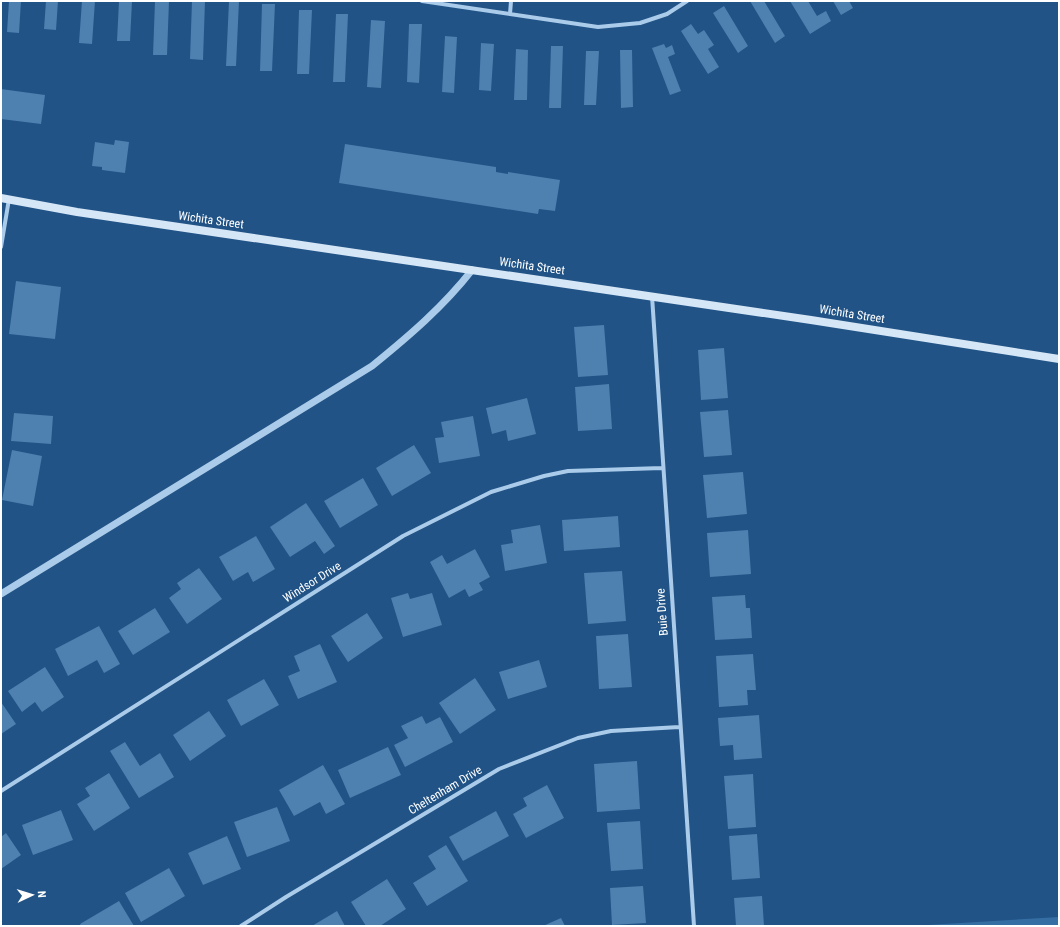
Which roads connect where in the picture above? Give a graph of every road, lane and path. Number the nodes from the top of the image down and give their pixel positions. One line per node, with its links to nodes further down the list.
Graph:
1 (422, 1): 4 (street)
2 (511, 1): 4 (street)
3 (688, 1): 4 (street)
4 (510, 14)
5 (5, 199): 6 (street); 7 (main road, Wichita Street)
6 (1, 248)
7 (472, 270): 8 (main road, Wichita Street); 11 (street)
8 (652, 296): 9 (main road, Wichita Street); 10 (street, Buie Drive)
9 (1059, 359)
10 (662, 468): 12 (street, Buie Drive); 13 (street, Windsor Drive)
11 (1, 594)
12 (679, 727): 14 (street, Cheltenham Drive); 15 (street, Buie Drive)
13 (1, 791)
14 (241, 926)
15 (694, 926)

